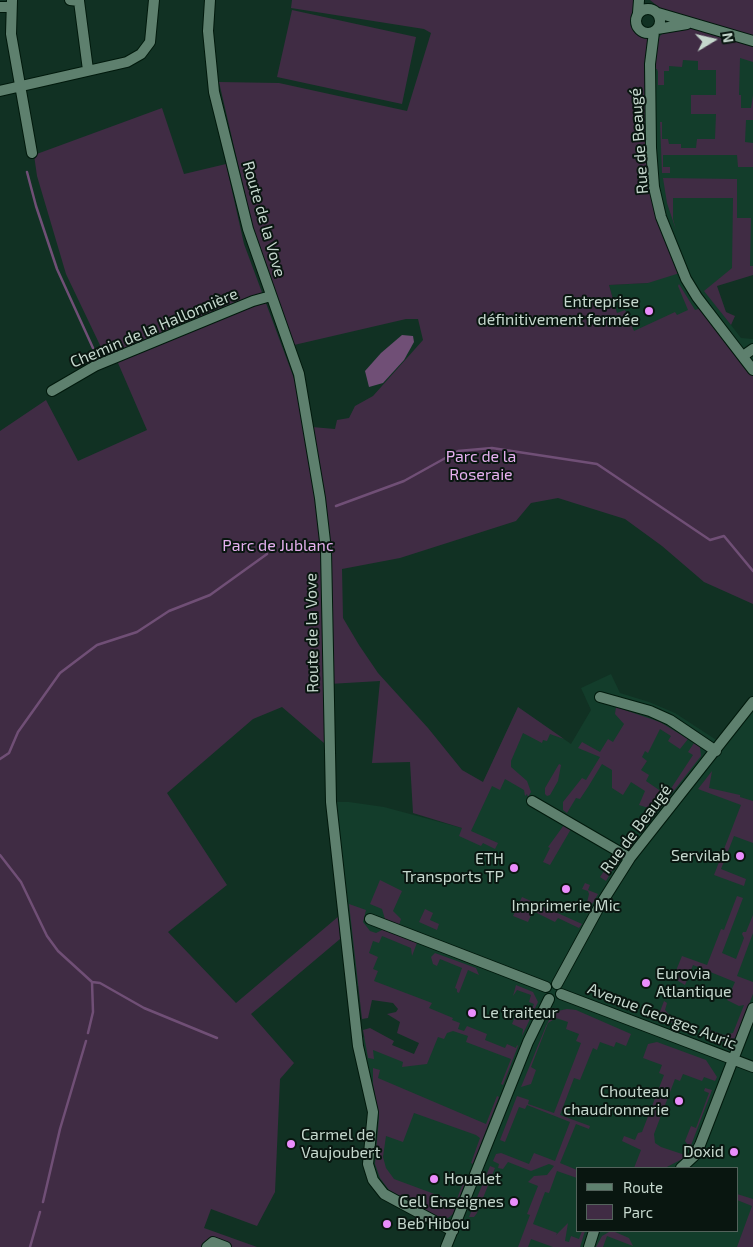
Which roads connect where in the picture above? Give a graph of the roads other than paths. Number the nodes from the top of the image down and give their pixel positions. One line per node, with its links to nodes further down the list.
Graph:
1 (70, 0): 15 (street)
2 (154, 0): 15 (street)
3 (210, 0): 19 (street, Route de la Vove)
4 (639, 0): 9 (street, Rue de Beaugé)
5 (647, 0): 8 (street)
6 (12, 3): 7 (street); 16 (street)
7 (0, 7)
8 (657, 12): 9 (street); 10 (street); 12 (street, Rue de Beaugé)
9 (638, 13): 11 (street, Rue de Beaugé)
10 (695, 24): 12 (street); 13 (street)
11 (640, 30): 12 (street); 14 (street, Rue de Beaugé)
12 (656, 30): 14 (street, Rue de Beaugé)
13 (753, 41)
14 (650, 64): 21 (street, Rue de Beaugé)
15 (88, 70): 16 (street)
16 (20, 86): 17 (street); 18 (street)
17 (0, 91)
18 (32, 153)
19 (271, 296): 23 (street, Chemin de la Hallonnière); 37 (street, Route de la Vove)
20 (753, 349): 21 (street)
21 (742, 356): 22 (street, Rue de Beaugé)
22 (753, 370)
23 (52, 391)
24 (600, 697): 26 (street)
25 (753, 702): 26 (street, Rue de Beaugé)
26 (716, 751): 28 (street, Rue de Beaugé)
27 (532, 801): 28 (street)
28 (630, 858): 31 (street, Rue de Beaugé)
29 (370, 919): 30 (street)
30 (546, 987): 31 (street); 32 (street)
31 (559, 989): 32 (street); 34 (street, Avenue Georges Auric)
32 (549, 999): 37 (street)
33 (753, 1008): 34 (street)
34 (733, 1059): 35 (street, Avenue Georges Auric); 36 (street)
35 (753, 1067)
36 (683, 1167)
37 (453, 1231): 41 (street)
38 (594, 1232): 42 (street)
39 (207, 1247): 40 (street)
40 (226, 1247)
41 (446, 1247)
42 (589, 1247)

